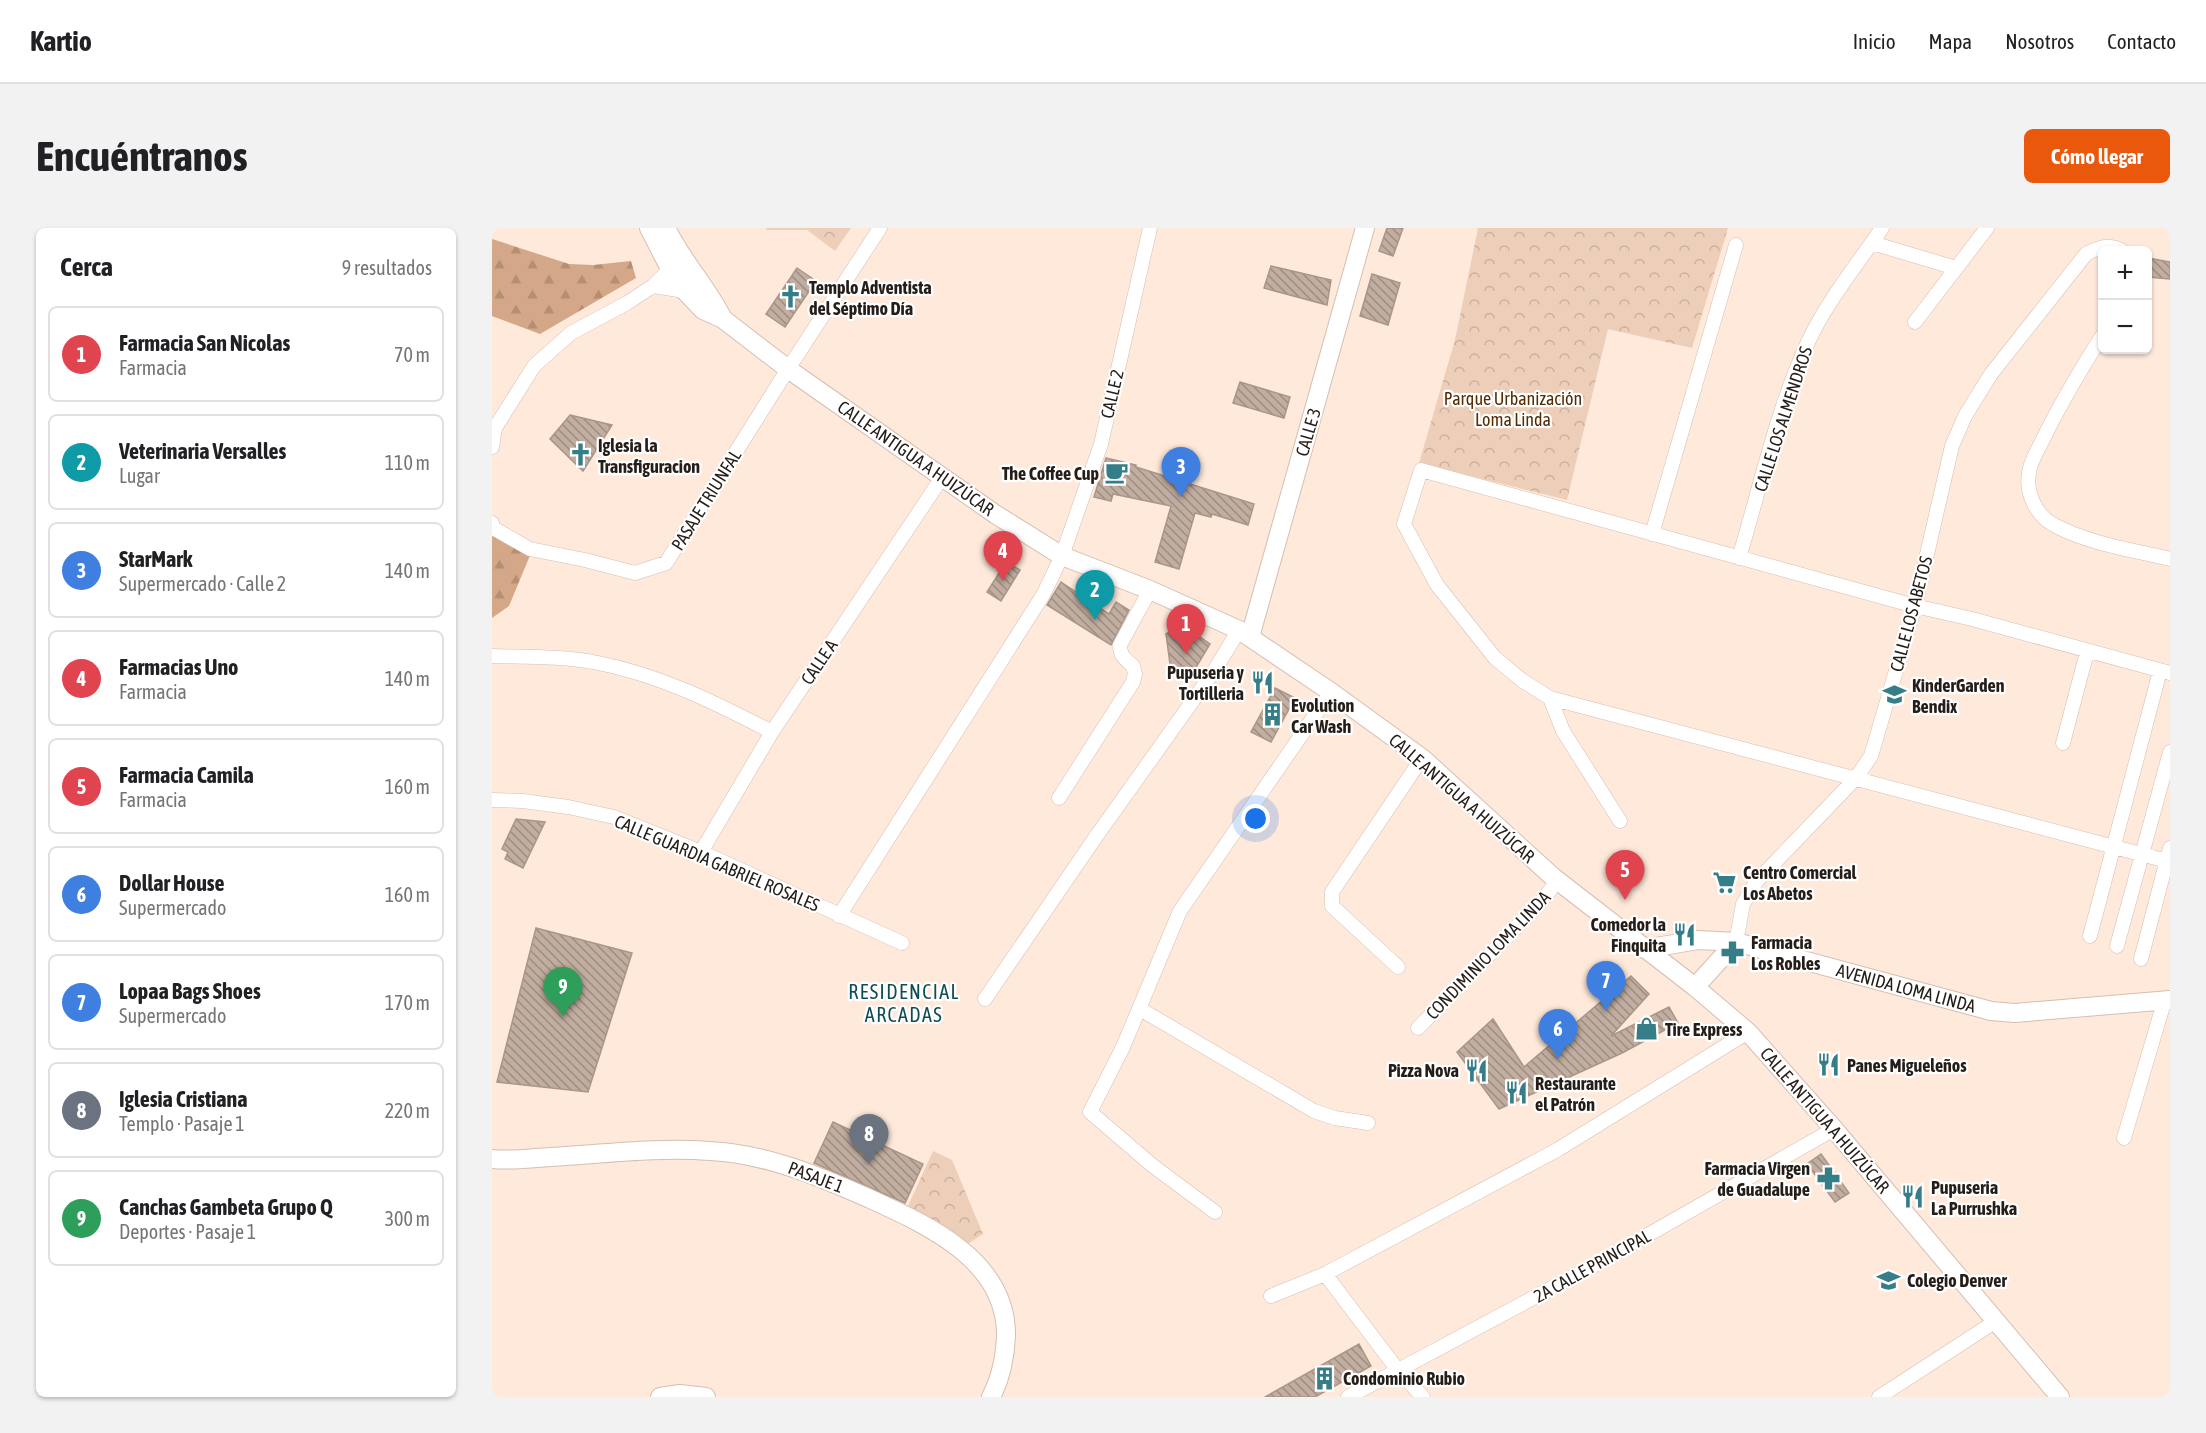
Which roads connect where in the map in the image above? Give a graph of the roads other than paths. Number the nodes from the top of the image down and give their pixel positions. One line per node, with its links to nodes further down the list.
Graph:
1 (649, 228): 12 (main road, CALLE ANTIGUA A HUIZÚCAR)
2 (666, 228): 15 (main road, CALLE ANTIGUA A HUIZÚCAR)
3 (880, 228): 18 (street, PASAJE TRIUNFAL)
4 (1150, 228): 23 (street, CALLE 2)
5 (1365, 228): 28 (main road, CALLE 3)
6 (1882, 228): 8 (street, CALLE LOS ALMENDROS)
7 (1986, 228): 11 (street)
8 (1872, 243): 11 (street); 24 (street, CALLE LOS ALMENDROS)
9 (1736, 245): 22 (street)
10 (2098, 248): 27 (street, CALLE LOS ABETOS)
11 (1956, 268): 16 (street)
12 (670, 269): 13 (street); 14 (main road, CALLE ANTIGUA A HUIZÚCAR)
13 (653, 286): 14 (street); 19 (street)
14 (685, 291): 15 (main road, CALLE ANTIGUA A HUIZÚCAR)
15 (723, 319): 18 (main road, CALLE ANTIGUA A HUIZÚCAR)
16 (1915, 322)
17 (2098, 344): 25 (street)
18 (788, 369): 20 (main road, CALLE ANTIGUA A HUIZÚCAR); 21 (street, PASAJE TRIUNFAL)
19 (492, 447)
20 (943, 476): 23 (main road, CALLE ANTIGUA A HUIZÚCAR); 34 (street, CALLE A)
21 (492, 523)
22 (1652, 534): 24 (street); 33 (street)
23 (1062, 556): 26 (main road, CALLE ANTIGUA A HUIZÚCAR); 47 (street, CALLE 2)
24 (1739, 558): 27 (street)
25 (2170, 559)
26 (1150, 590): 28 (main road, CALLE ANTIGUA A HUIZÚCAR); 39 (street)
27 (1915, 606): 29 (street); 38 (street, CALLE LOS ABETOS)
28 (1245, 633): 32 (main road, CALLE ANTIGUA A HUIZÚCAR); 56 (street)
29 (2087, 652): 31 (street); 35 (street)
30 (492, 656): 34 (street)
31 (2165, 672): 42 (street)
32 (1331, 692): 37 (main road, CALLE ANTIGUA A HUIZÚCAR); 58 (street)
33 (1550, 698): 38 (street); 41 (street)
34 (772, 732): 43 (street, CALLE A)
35 (2063, 743)
36 (2170, 752): 44 (street)
37 (1422, 758): 46 (main road, CALLE ANTIGUA A HUIZÚCAR); 54 (street)
38 (1856, 778): 42 (street); 49 (street, CALLE LOS ABETOS)
39 (1059, 798)
40 (492, 800): 43 (street, CALLE GUARDIA GABRIEL ROSALES)
41 (1620, 821)
42 (2113, 848): 44 (street); 48 (street)
43 (701, 852): 47 (street, CALLE GUARDIA GABRIEL ROSALES)
44 (2142, 853): 45 (street); 51 (street)
45 (2168, 855): 53 (street)
46 (1557, 881): 52 (main road, CALLE ANTIGUA A HUIZÚCAR); 59 (street, CONDIMINIO LOMA LINDA)
47 (839, 916): 50 (street, CALLE GUARDIA GABRIEL ROSALES)
48 (2090, 936)
49 (1736, 942): 52 (main road, AVENIDA LOMA LINDA); 55 (main road); 57 (main road, AVENIDA LOMA LINDA)
50 (902, 943)
51 (2117, 946)
52 (1644, 949): 55 (main road, CALLE ANTIGUA A HUIZÚCAR)
53 (2141, 959)
54 (1398, 967)
55 (1695, 987): 60 (main road, CALLE ANTIGUA A HUIZÚCAR)
56 (985, 999)
57 (2168, 1000): 63 (street)
58 (1140, 1009): 61 (street); 65 (street)
59 (1418, 1028)
60 (1748, 1032): 62 (main road, CALLE ANTIGUA A HUIZÚCAR); 66 (street)
61 (1368, 1123)
62 (1834, 1129): 68 (main road, CALLE ANTIGUA A HUIZÚCAR); 69 (street, 2A CALLE PRINCIPAL)
63 (2124, 1138)
64 (492, 1159): 72 (main road, PASAJE 1)
65 (1215, 1212)
66 (1325, 1274): 67 (street); 69 (street)
67 (1271, 1296)
68 (1996, 1321): 75 (street); 76 (main road, CALLE ANTIGUA A HUIZÚCAR)
69 (1397, 1369): 73 (street, 2A CALLE PRINCIPAL); 74 (street)
70 (660, 1397): 71 (main road)
71 (706, 1397)
72 (991, 1397)
73 (1348, 1397)
74 (1422, 1397)
75 (1879, 1397)
76 (2060, 1397)

